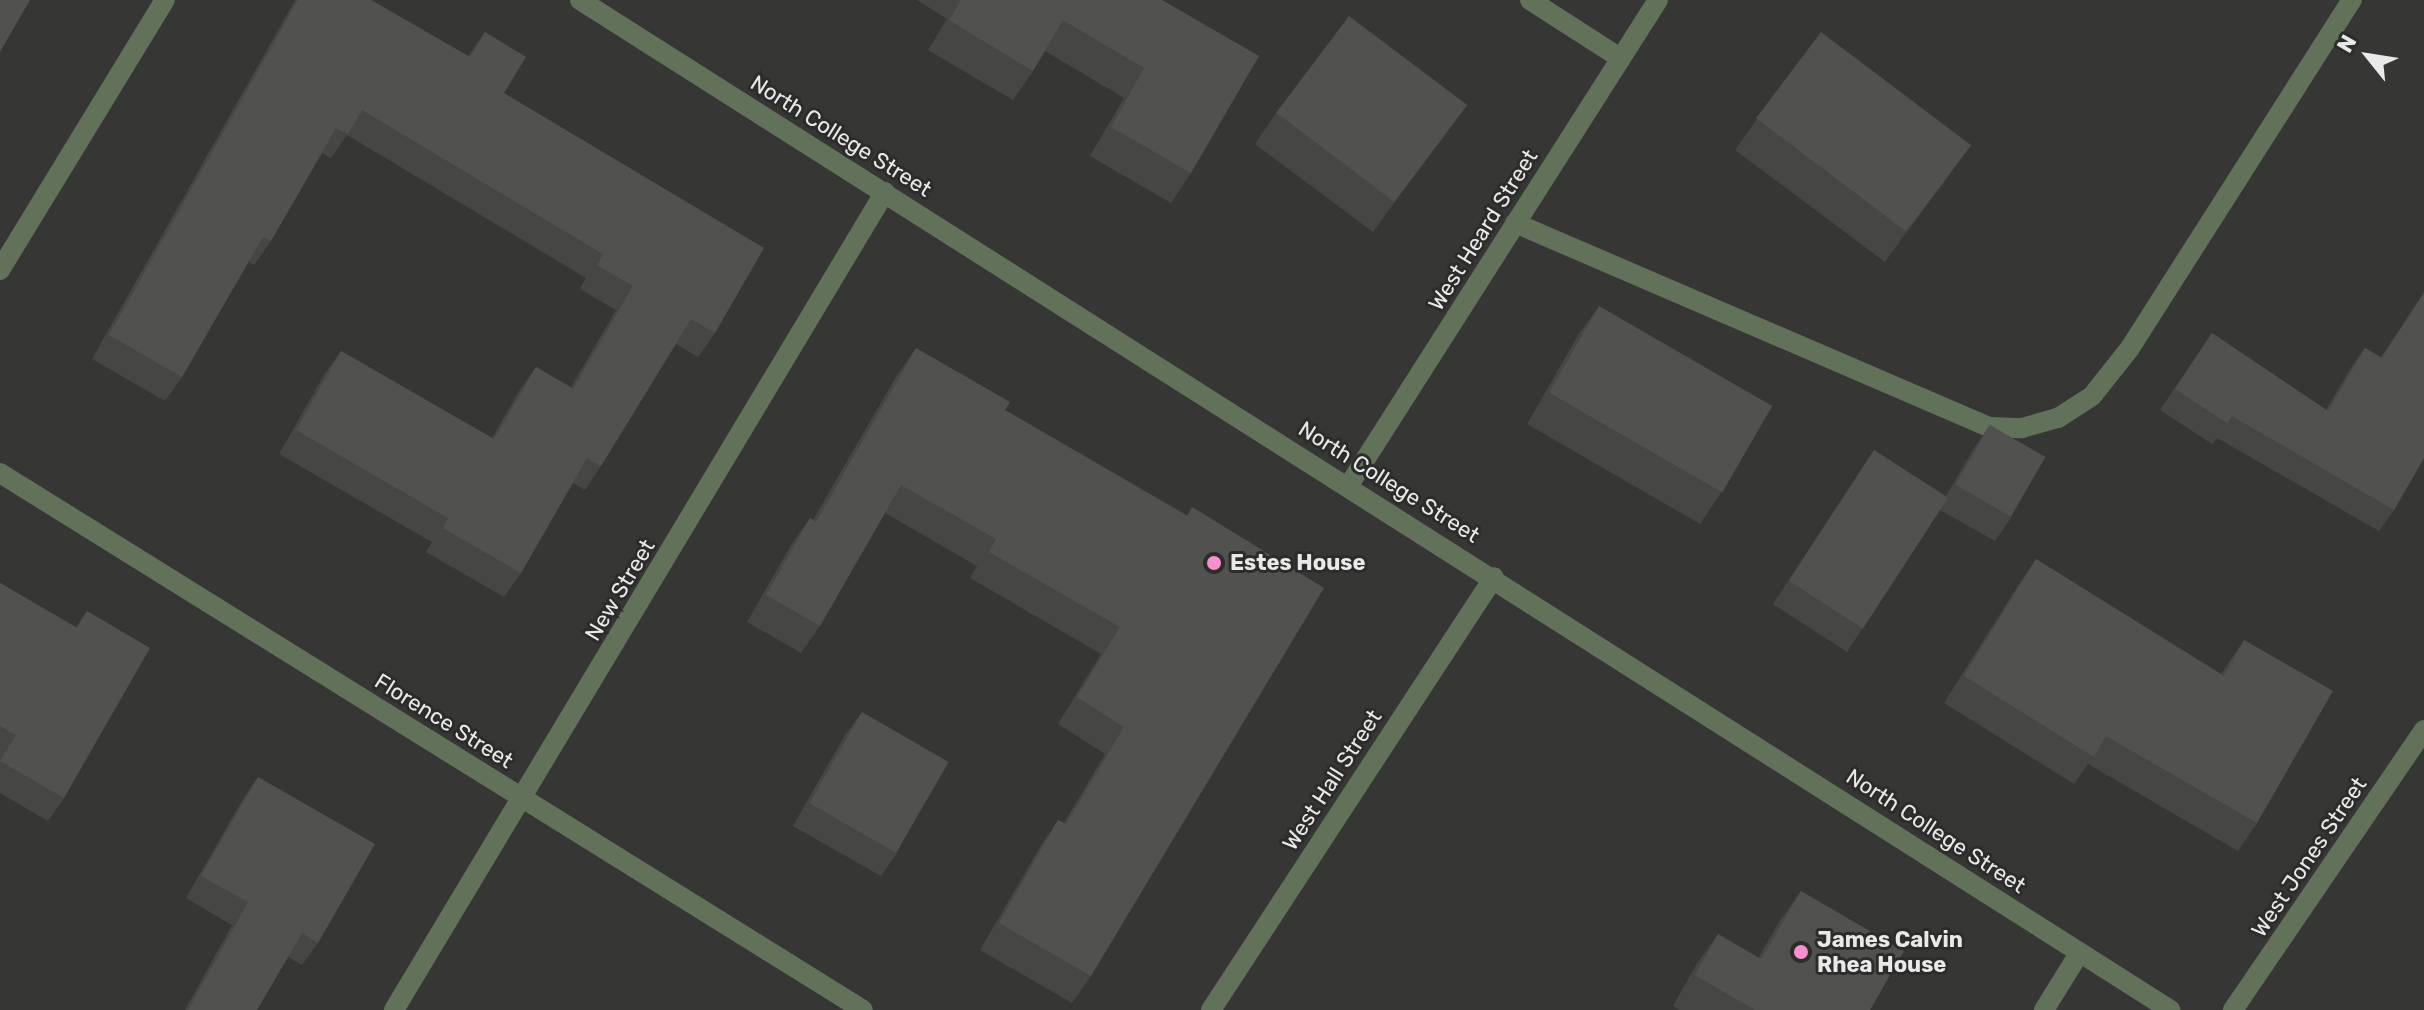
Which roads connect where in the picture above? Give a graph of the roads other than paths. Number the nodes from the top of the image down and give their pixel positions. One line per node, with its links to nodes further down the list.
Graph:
1 (165, 0): 9 (street)
2 (580, 0): 7 (street, North College Street)
3 (1530, 0): 6 (street)
4 (1658, 0): 6 (street, West Heard Street)
5 (2352, 0): 8 (street)
6 (1620, 58): 8 (street, West Heard Street)
7 (885, 192): 11 (street, North College Street); 14 (street, New Street)
8 (1515, 223): 11 (street, West Heard Street)
9 (0, 270)
10 (0, 473): 14 (street, Florence Street)
11 (1349, 485): 12 (street, North College Street)
12 (1494, 577): 15 (street, North College Street); 18 (street, West Hall Street)
13 (2424, 730): 21 (street, West Jones Street)
14 (523, 799): 16 (street, New Street); 17 (street, Florence Street)
15 (2080, 952): 19 (street); 20 (street, North College Street)
16 (394, 1010)
17 (863, 1010)
18 (1211, 1010)
19 (2044, 1010)
20 (2170, 1010)
21 (2233, 1010)

